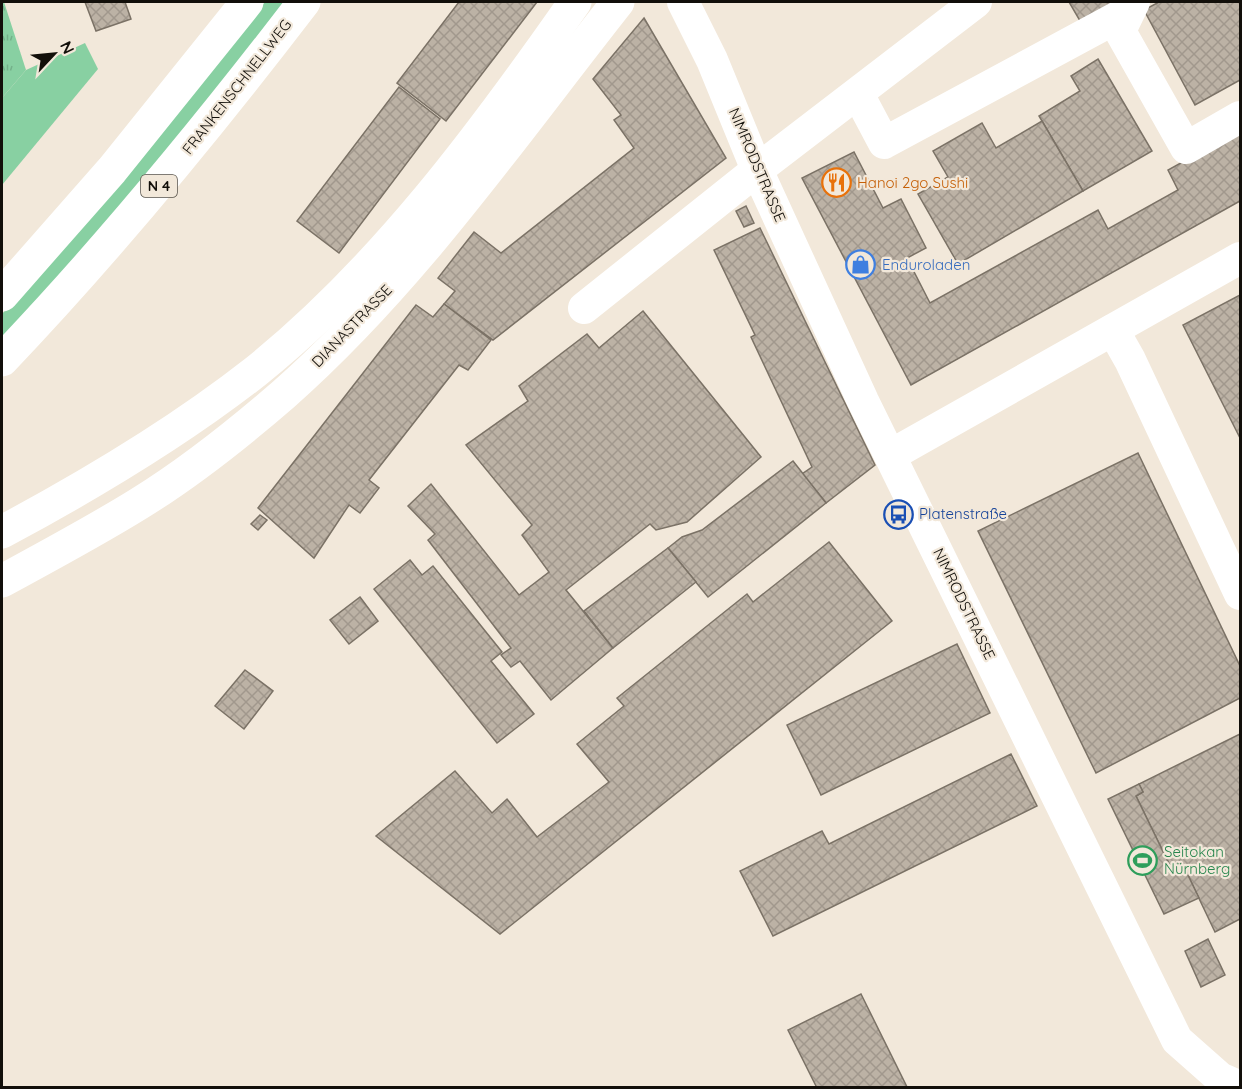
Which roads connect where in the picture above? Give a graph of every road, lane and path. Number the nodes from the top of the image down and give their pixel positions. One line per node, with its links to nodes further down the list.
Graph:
1 (248, 2): 12 (main road)
2 (304, 2): 15 (main road, FRANKENSCHNELLWEG / N 4)
3 (575, 2): 17 (main road, DIANASTRASSE)
4 (618, 2): 18 (main road, DIANASTRASSE)
5 (683, 2): 10 (street, NIMRODSTRASSE)
6 (976, 2): 8 (street)
7 (1131, 7): 8 (street); 9 (street)
8 (858, 94): 10 (street)
9 (1240, 117)
10 (757, 170): 13 (street); 16 (street, NIMRODSTRASSE)
11 (1240, 258): 14 (street)
12 (2, 295)
13 (584, 308)
14 (1113, 330): 16 (street); 19 (street)
15 (2, 360)
16 (891, 455): 20 (street, NIMRODSTRASSE)
17 (2, 532)
18 (9, 577)
19 (1240, 594)
20 (1240, 1087)

